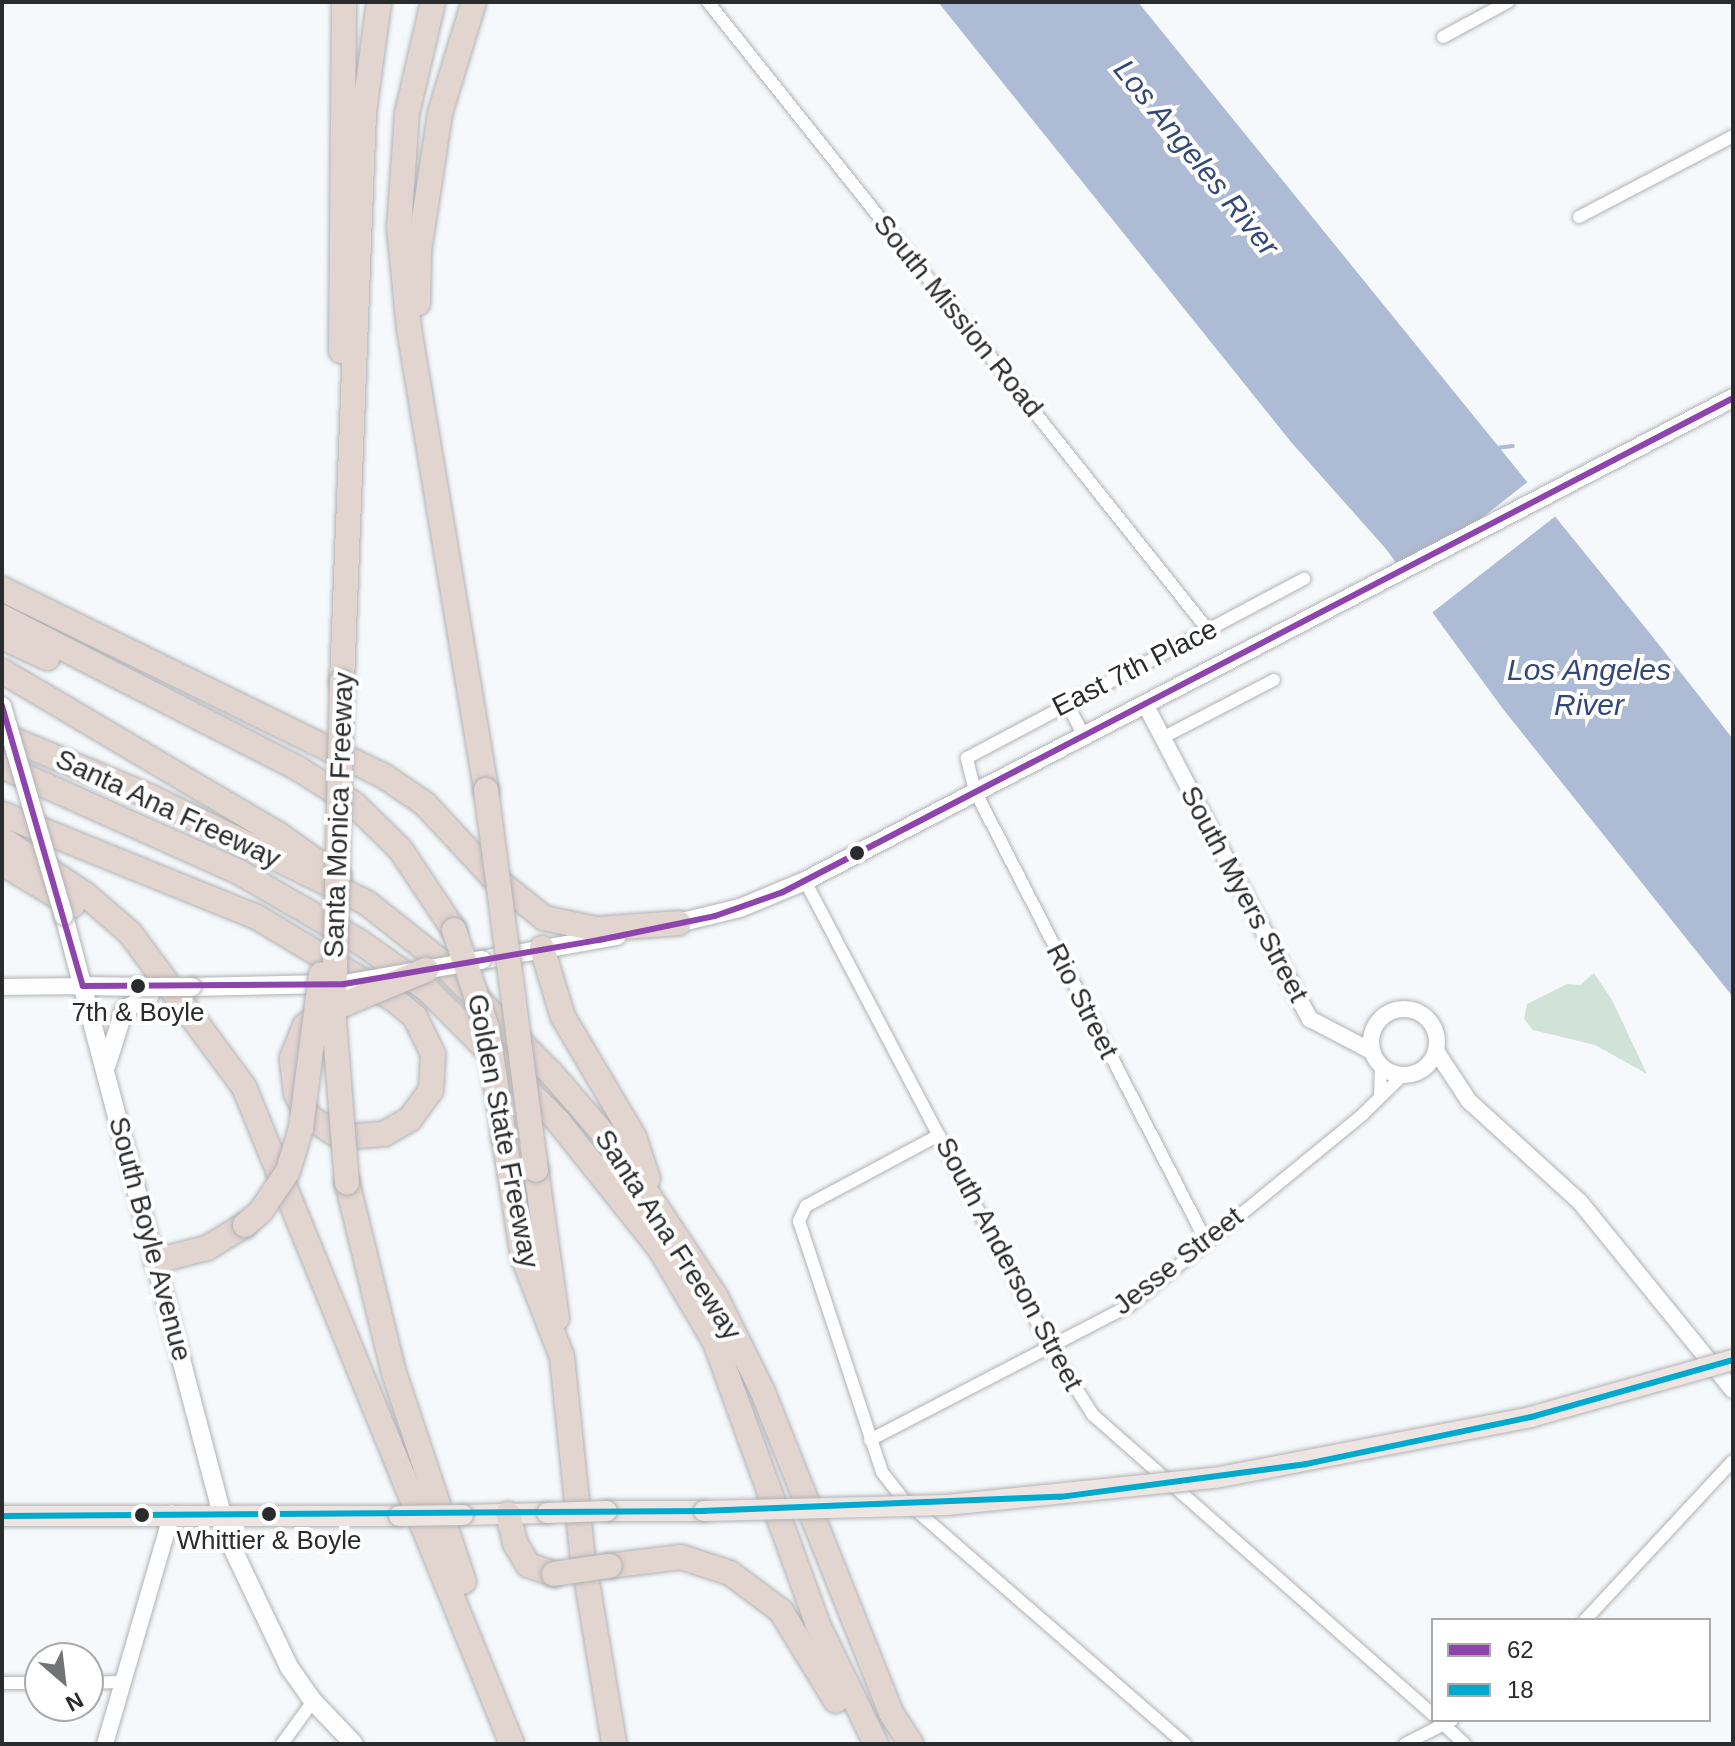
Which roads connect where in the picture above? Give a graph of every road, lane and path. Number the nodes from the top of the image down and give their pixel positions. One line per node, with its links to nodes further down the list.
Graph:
1 (344, 2): 13 (highway)
2 (379, 2): 13 (highway, Santa Monica Freeway)
3 (433, 2): 11 (highway)
4 (474, 2): 11 (highway)
5 (708, 2): 16 (street, South Mission Road)
6 (1508, 2): 7 (street)
7 (1443, 37)
8 (1733, 136): 9 (street)
9 (1579, 217)
10 (1733, 398): 22 (main road)
11 (430, 448): 56 (highway, bridge)
12 (1304, 579): 16 (street, East 7th Place)
13 (347, 580): 32 (highway, Santa Monica Freeway, bridge)
14 (2, 589): 36 (highway)
15 (2, 617): 20 (highway, Golden State Freeway)
16 (1208, 630): 21 (street, East 7th Place)
17 (2, 637): 20 (highway)
18 (9, 676): 35 (highway)
19 (1274, 680): 26 (street)
20 (155, 696): 56 (highway, Golden State Freeway, bridge)
21 (1067, 703): 25 (street); 27 (street, East 7th Place)
22 (1145, 704): 25 (main road); 26 (street, South Myers Street)
23 (2, 706): 39 (main road, South Boyle Avenue, bridge)
24 (2, 735): 35 (highway, Santa Ana Freeway)
25 (1083, 735): 29 (main road)
26 (1162, 738): 44 (street, South Myers Street)
27 (967, 758): 29 (street, Rio Street)
28 (2, 766): 81 (highway, Santa Ana Freeway)
29 (975, 791): 34 (main road); 53 (street, Rio Street)
30 (2, 814): 38 (highway, bridge)
31 (2, 839): 41 (highway)
32 (337, 848): 54 (highway, bridge); 78 (highway, Santa Monica Freeway, bridge)
33 (2, 863): 41 (highway)
34 (805, 881): 36 (main road); 51 (street, South Anderson Street)
35 (367, 903): 52 (highway, Santa Ana Freeway)
36 (679, 923): 37 (main road)
37 (542, 948): 38 (main road, bridge); 52 (highway)
38 (426, 970): 41 (main road, bridge)
39 (83, 986): 40 (street); 42 (main road); 47 (main road, South Boyle Avenue)
40 (2, 987)
41 (183, 989): 42 (main road, bridge); 77 (highway)
42 (145, 991): 47 (main road)
43 (1377, 1025): 44 (street); 45 (street); 46 (street)
44 (1340, 1035): 46 (street, South Myers Street)
45 (1436, 1051): 48 (street); 49 (street)
46 (1377, 1059): 48 (street); 50 (street)
47 (106, 1070): 54 (main road, South Boyle Avenue)
48 (1410, 1074): 49 (street); 50 (street, Jesse Street)
49 (1451, 1080): 58 (street)
50 (1380, 1096): 53 (street, Jesse Street)
51 (939, 1135): 55 (street, South Anderson Street); 59 (street)
52 (657, 1208): 82 (highway, Santa Ana Freeway)
53 (1206, 1241): 55 (street, Jesse Street)
54 (156, 1261): 61 (main road, South Boyle Avenue)
55 (1050, 1347): 59 (street, Jesse Street); 71 (street, South Anderson Street)
56 (562, 1357): 79 (highway, Golden State Freeway)
57 (1733, 1360): 63 (main road, bridge)
58 (1733, 1390)
59 (870, 1440): 83 (street)
60 (1733, 1461): 65 (street)
61 (224, 1513): 62 (main road); 63 (main road, bridge); 70 (main road, South Boyle Avenue)
62 (172, 1514): 64 (main road); 66 (street)
63 (508, 1514): 80 (highway, bridge)
64 (2, 1516)
65 (1587, 1618)
66 (124, 1682): 69 (street); 74 (street)
67 (2, 1683): 68 (street)
68 (24, 1683)
69 (104, 1683)
70 (313, 1701): 75 (street); 76 (main road, South Boyle Avenue)
71 (1431, 1713)
72 (1443, 1722): 84 (street)
73 (1446, 1722): 85 (street)
74 (105, 1744)
75 (282, 1744)
76 (354, 1744)
77 (512, 1744)
78 (526, 1744)
79 (614, 1744)
80 (868, 1744)
81 (876, 1744)
82 (911, 1744)
83 (1185, 1744)
84 (1405, 1744)
85 (1465, 1744)

